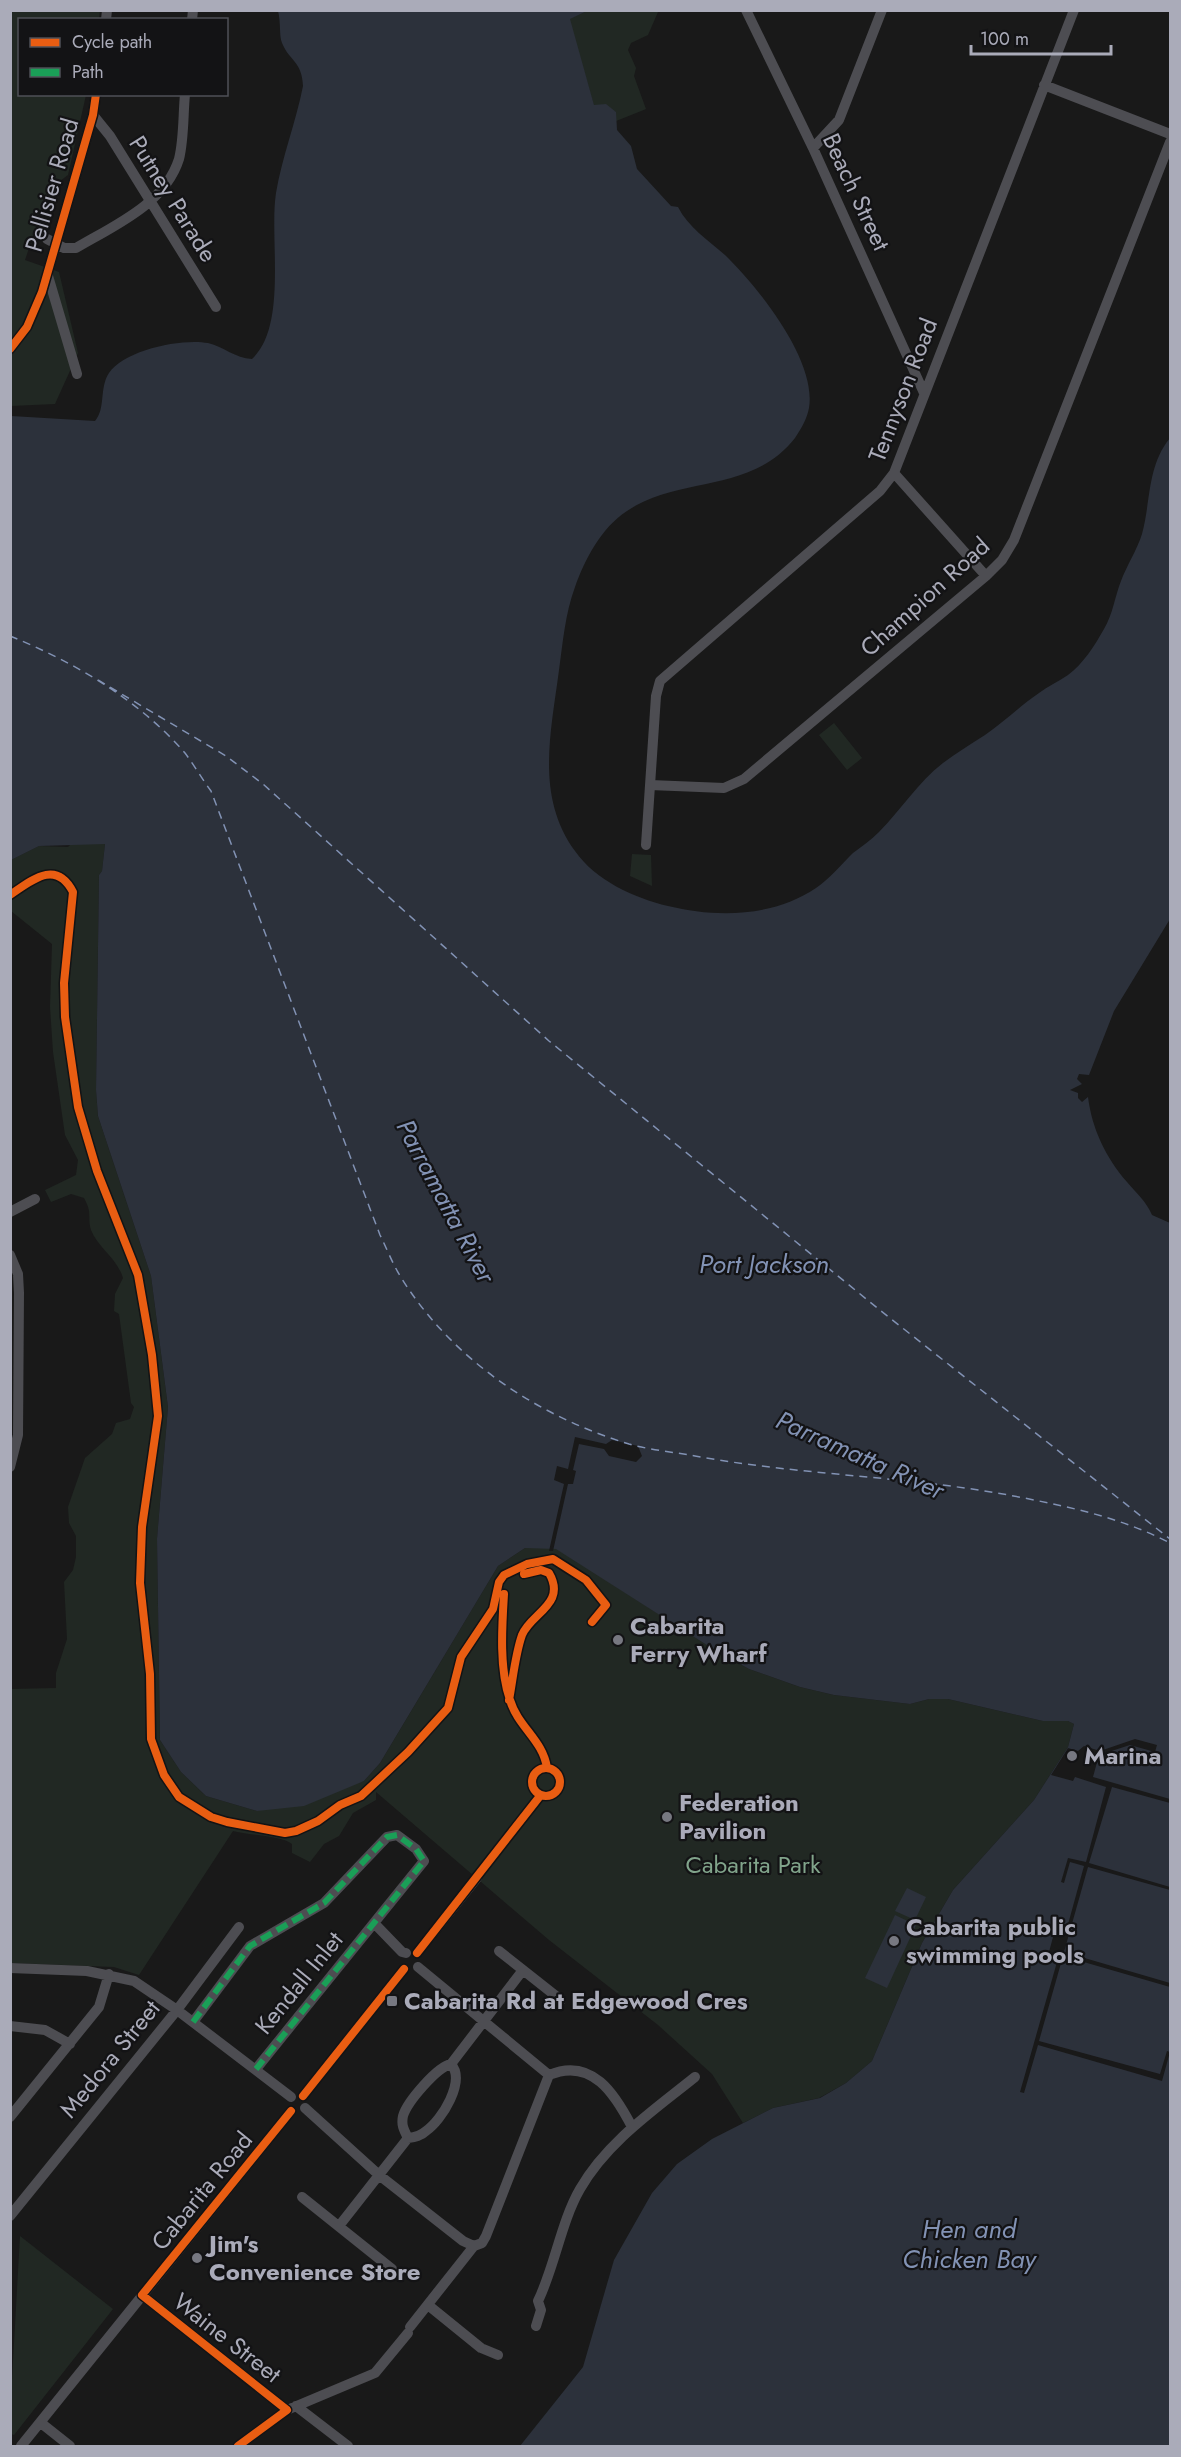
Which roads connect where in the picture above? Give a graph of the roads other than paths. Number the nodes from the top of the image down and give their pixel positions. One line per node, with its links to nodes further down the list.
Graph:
1 (746, 10): 10 (street, Beach Street)
2 (882, 10): 10 (street)
3 (1074, 10): 4 (street, Tennyson Road)
4 (1044, 85): 8 (street); 17 (street, Tennyson Road)
5 (96, 96): 7 (street, Pellisier Road)
6 (185, 96): 11 (street)
7 (93, 115): 11 (street, Putney Parade); 12 (street, Pellisier Road)
8 (1170, 134)
9 (1170, 142): 19 (street, Champion Road)
10 (813, 148): 17 (street, Beach Street)
11 (149, 203): 12 (street); 14 (street, Putney Parade)
12 (51, 242): 13 (street, Pellisier Road)
13 (47, 274): 15 (street, Pellisier Road); 16 (street, Pellisier Road)
14 (216, 307)
15 (10, 349)
16 (77, 374)
17 (924, 393): 18 (street, Tennyson Road)
18 (894, 473): 19 (street); 20 (street, Tennyson Road)
19 (986, 576): 20 (street, Champion Road)
20 (650, 784): 21 (street, Tennyson Road)
21 (646, 845)
22 (35, 1199): 23 (street)
23 (10, 1212)
24 (10, 1255): 25 (street)
25 (15, 1359): 26 (street)
26 (10, 1467)
27 (477, 1878): 31 (street)
28 (374, 1923): 31 (street, Kendall Inlet); 40 (street, Kendall Inlet); 44 (street, Kendall Inlet)
29 (239, 1927): 38 (street, Medora Street)
30 (499, 1951): 35 (street)
31 (411, 1953): 32 (street); 34 (street)
32 (418, 1967): 34 (street); 39 (street)
33 (10, 1968): 36 (street)
34 (404, 1969): 47 (street)
35 (523, 1970): 37 (street); 39 (street)
36 (109, 1974): 38 (street); 42 (street)
37 (561, 2000)
38 (177, 2010): 40 (street); 55 (street, Medora Street)
39 (485, 2021): 43 (street); 45 (street)
40 (193, 2022): 44 (street)
41 (10, 2026): 42 (street)
42 (70, 2044): 50 (street)
43 (451, 2064): 52 (street); 52 (street)
44 (256, 2069): 47 (street)
45 (549, 2075): 51 (street); 57 (street)
46 (695, 2077): 51 (street)
47 (297, 2097): 48 (street); 49 (street)
48 (304, 2108): 49 (street); 53 (street)
49 (291, 2111): 59 (street, Cabarita Road)
50 (10, 2117)
51 (632, 2127): 61 (street)
52 (408, 2138): 53 (street)
53 (379, 2175): 56 (street); 57 (street)
54 (302, 2197): 56 (street)
55 (10, 2216)
56 (339, 2226): 58 (street)
57 (474, 2246): 60 (street)
58 (392, 2269)
59 (142, 2295): 63 (street, Waine Street); 64 (street, Cabarita Road)
60 (428, 2305): 62 (street); 63 (street)
61 (536, 2326)
62 (498, 2355)
63 (292, 2408): 67 (street); 68 (street, Waine Street)
64 (41, 2423): 65 (street, Cabarita Road); 66 (street)
65 (21, 2446)
66 (70, 2446)
67 (238, 2446)
68 (348, 2446)

